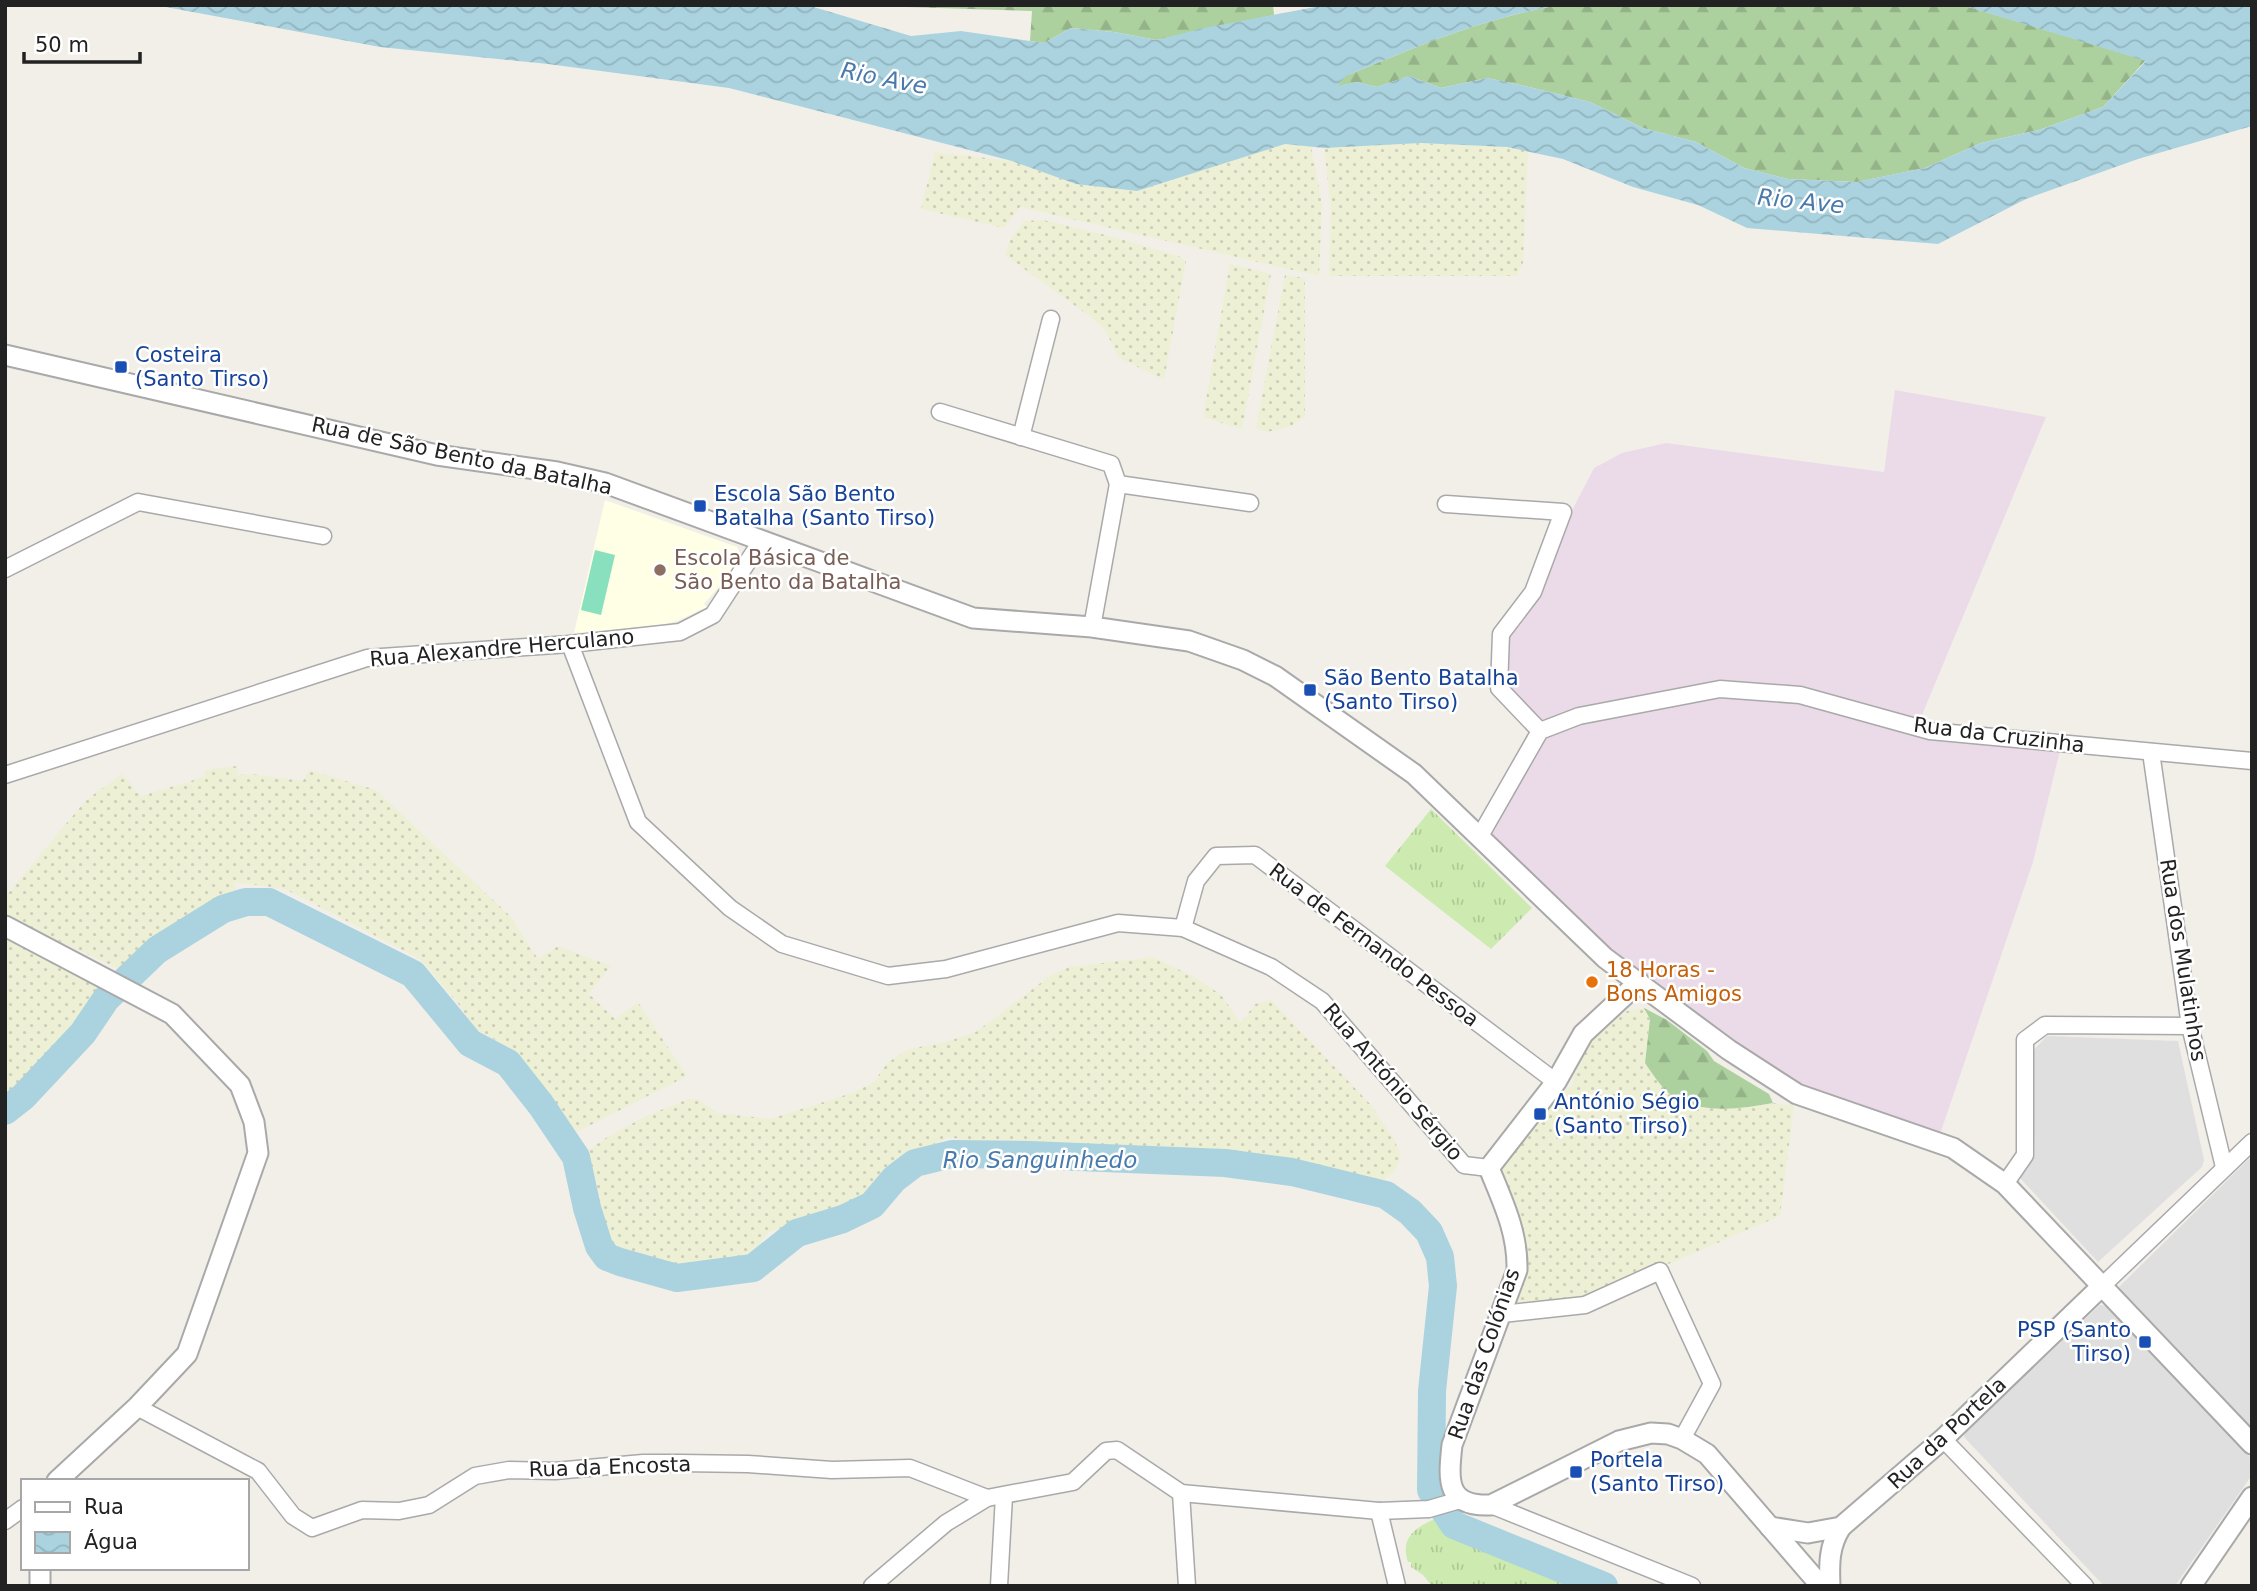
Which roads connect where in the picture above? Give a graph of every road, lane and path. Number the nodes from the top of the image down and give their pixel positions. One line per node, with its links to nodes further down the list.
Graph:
1 (1051, 319): 4 (street)
2 (5, 355): 9 (street, Rua de São Bento da Batalha)
3 (940, 412): 4 (street)
4 (1021, 437): 5 (street)
5 (1118, 484): 6 (street); 11 (street)
6 (1250, 503)
7 (1446, 504): 13 (street)
8 (323, 536): 10 (street)
9 (762, 540): 11 (street, Rua de São Bento da Batalha); 12 (street, Rua Alexandre Herculano)
10 (5, 569)
11 (1092, 627): 17 (street, Rua de São Bento da Batalha)
12 (570, 644): 16 (street, Rua Alexandre Herculano); 19 (street, Rua António Sérgio)
13 (1540, 731): 14 (street, Rua da Cruzinha); 17 (street)
14 (2151, 752): 15 (street, Rua da Cruzinha); 21 (street, Rua dos Mulatinhos)
15 (2252, 761)
16 (5, 775)
17 (1480, 836): 20 (street, Rua de São Bento da Batalha)
18 (5, 926): 29 (street)
19 (1182, 928): 22 (street, Rua de Fernando Pessoa); 25 (street, Rua António Sérgio)
20 (1639, 982): 22 (street); 26 (street, Rua de São Bento da Batalha)
21 (2190, 1026): 24 (street, Rua dos Mulatinhos); 26 (street)
22 (1556, 1082): 25 (street)
23 (2252, 1142): 24 (street)
24 (2224, 1167): 27 (street)
25 (1489, 1168): 28 (street, Rua das Colónias)
26 (2005, 1184): 27 (street, Rua de São Bento da Batalha)
27 (2102, 1286): 31 (street, Rua da Portela); 32 (street, Rua de São Bento da Batalha)
28 (1502, 1314): 30 (street); 38 (street, Rua das Colónias)
29 (136, 1408): 33 (street); 37 (street, Rua da Encosta)
30 (1682, 1438): 39 (street); 43 (street)
31 (1943, 1439): 44 (street, Rua da Portela); 52 (street)
32 (2252, 1444)
33 (59, 1479)
34 (1181, 1493): 35 (street, Rua da Encosta); 41 (street); 47 (street)
35 (1004, 1496): 37 (street, Rua da Encosta); 46 (street)
36 (2252, 1497): 53 (street)
37 (987, 1498): 45 (street)
38 (1455, 1501): 39 (street); 41 (street)
39 (1491, 1505): 49 (street)
40 (21, 1509): 42 (street)
41 (1379, 1511): 48 (street)
42 (5, 1521)
43 (1770, 1527): 44 (street, Rua da Portela); 50 (street)
44 (1841, 1527): 51 (street)
45 (872, 1586)
46 (999, 1586)
47 (1187, 1586)
48 (1396, 1586)
49 (1692, 1586)
50 (1821, 1586)
51 (1830, 1586)
52 (2085, 1586)
53 (2191, 1586)

